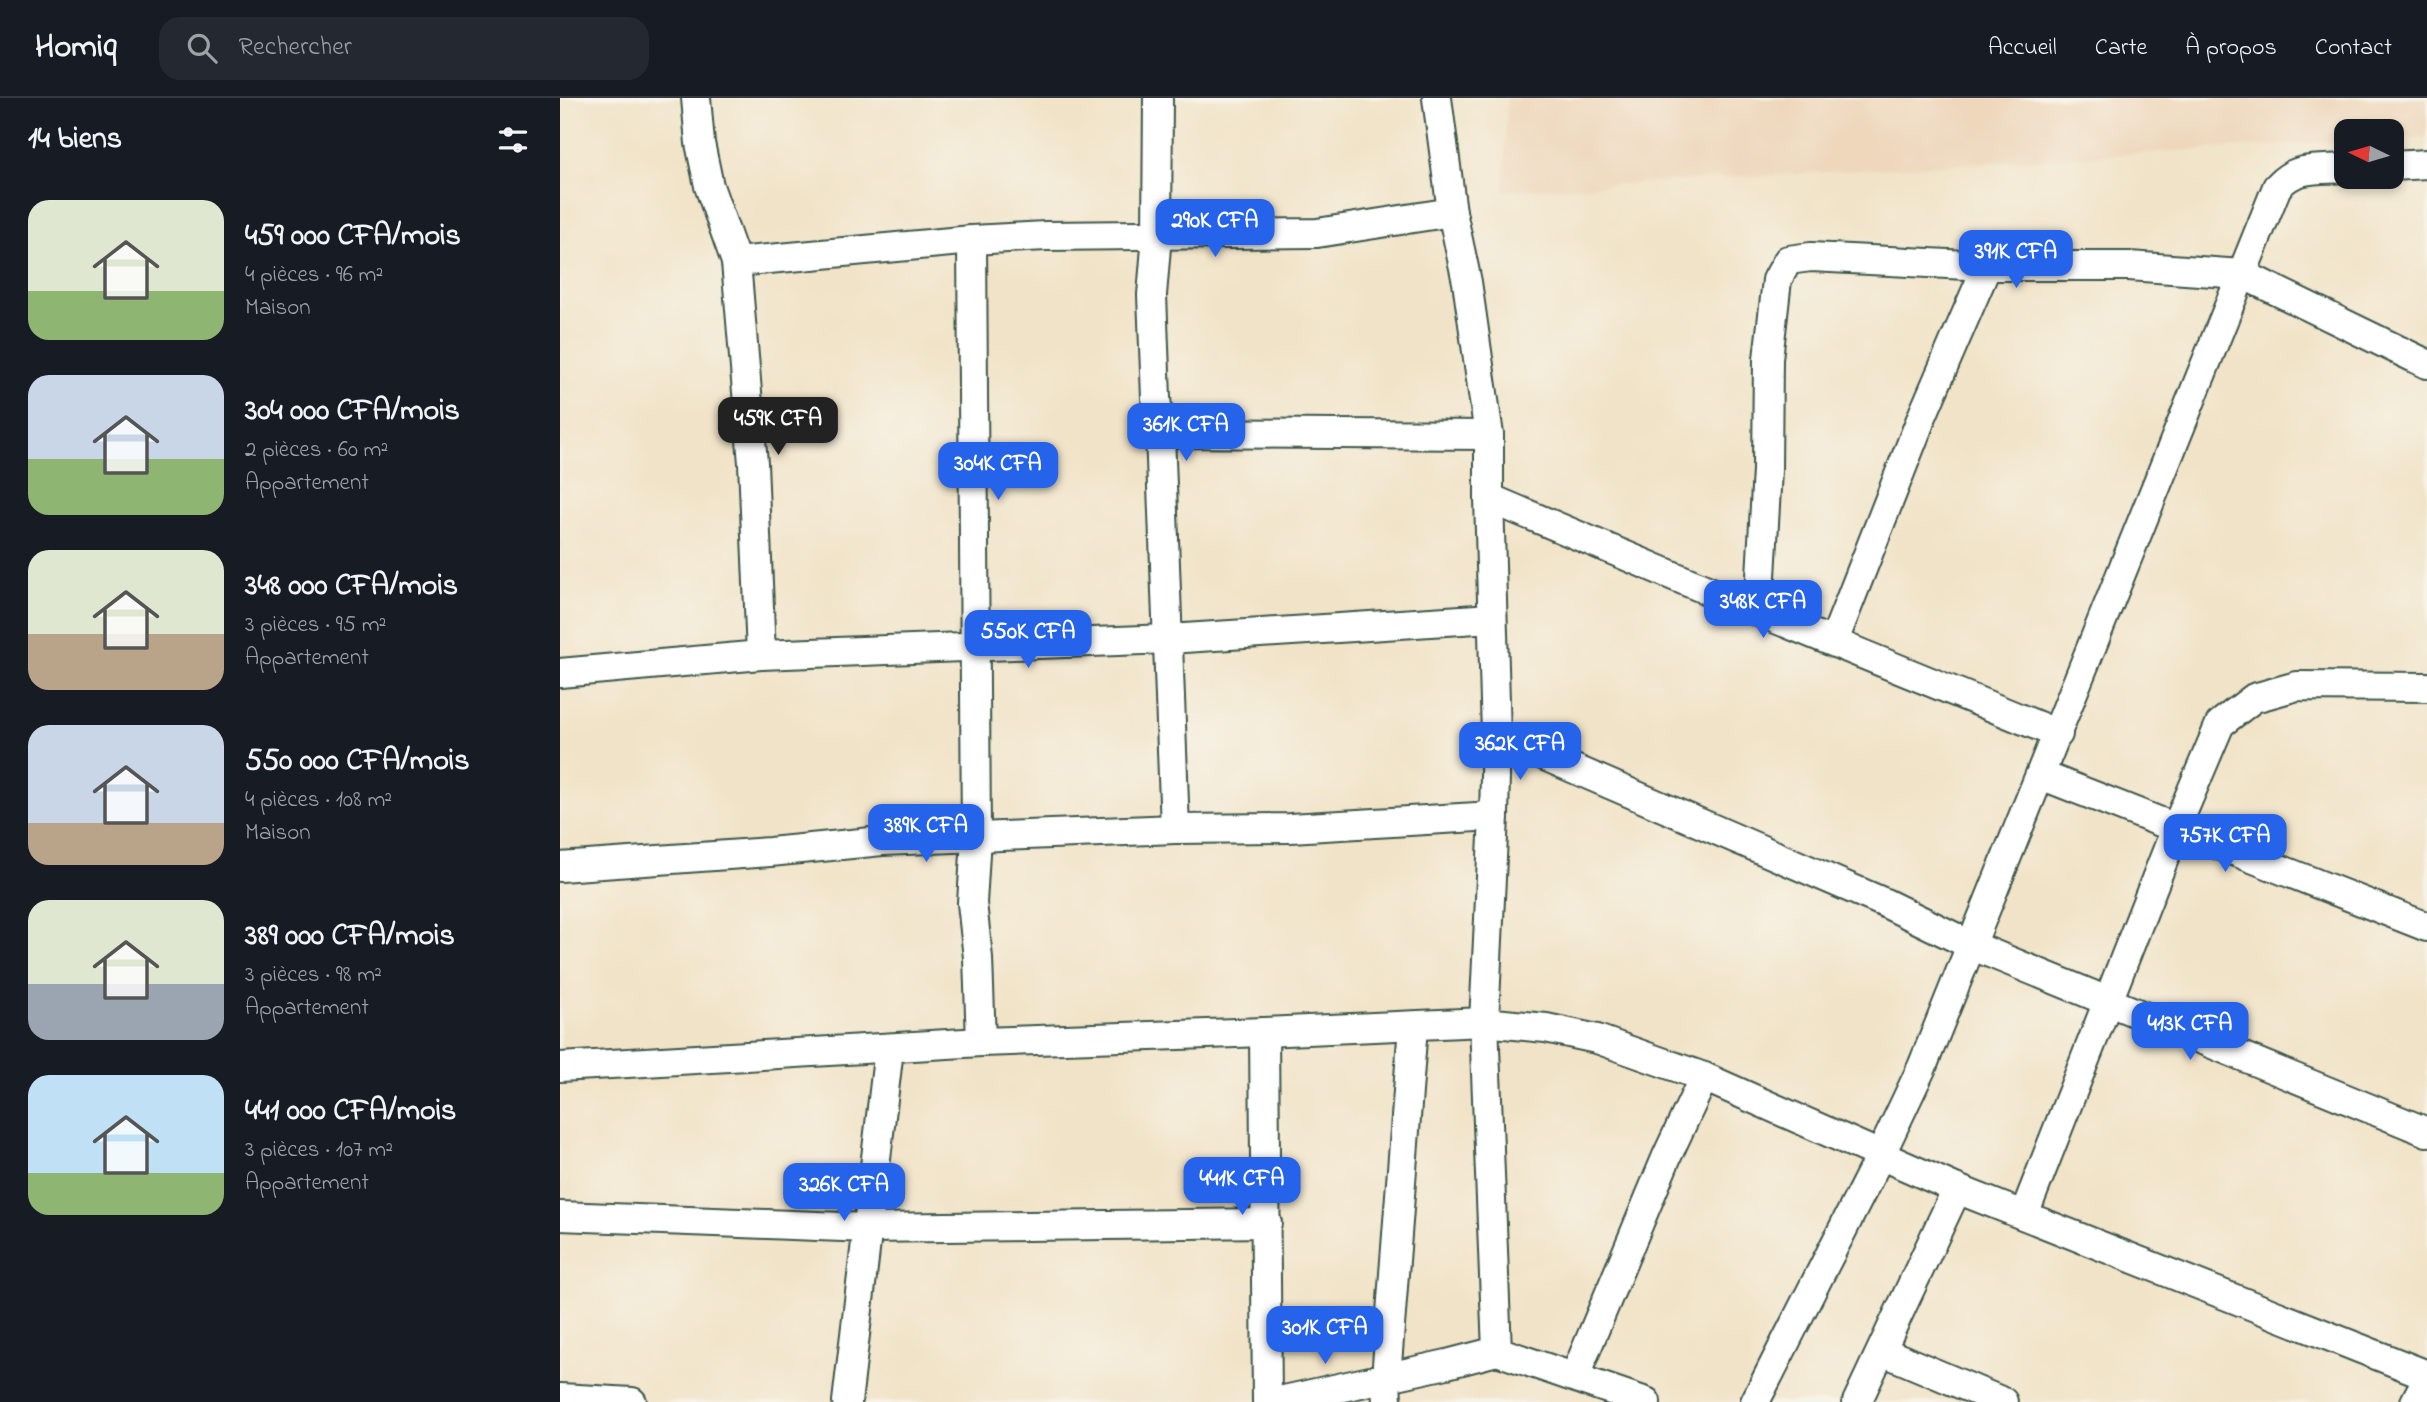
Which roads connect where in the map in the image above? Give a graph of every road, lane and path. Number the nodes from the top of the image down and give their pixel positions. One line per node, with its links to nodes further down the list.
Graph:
1 (696, 98): 10 (street)
2 (1157, 98): 8 (street)
3 (1437, 98): 7 (street)
4 (2427, 164): 5 (street)
5 (2404, 165)
6 (2334, 169): 12 (street)
7 (1452, 212): 8 (street); 15 (street)
8 (1157, 235): 9 (street); 14 (street)
9 (972, 240): 10 (street); 21 (street)
10 (736, 262): 22 (street)
11 (1987, 266): 12 (street); 17 (street); 20 (street)
12 (2242, 274): 13 (street); 25 (street)
13 (2427, 364)
14 (1160, 433): 15 (street); 19 (street)
15 (1489, 435): 16 (street)
16 (1489, 498): 17 (street); 18 (street)
17 (1759, 612): 20 (street)
18 (1492, 618): 19 (street); 26 (street)
19 (1169, 639): 21 (street); 30 (street)
20 (1834, 641): 25 (street)
21 (975, 648): 22 (street); 31 (street)
22 (761, 655): 23 (street)
23 (560, 673)
24 (2427, 687): 29 (street)
25 (2058, 734): 27 (street)
26 (1496, 735): 28 (street); 34 (street)
27 (2041, 775): 29 (street); 34 (street)
28 (1494, 816): 30 (street); 36 (street)
29 (2176, 828): 33 (street); 35 (street)
30 (1175, 829): 31 (street)
31 (976, 838): 32 (street); 39 (street)
32 (560, 867)
33 (2427, 927)
34 (1973, 946): 35 (street); 44 (street)
35 (2107, 1002): 43 (street); 46 (street)
36 (1485, 1022): 37 (street); 42 (street); 50 (street)
37 (1413, 1026): 38 (street); 54 (street)
38 (1264, 1032): 39 (street); 48 (street)
39 (981, 1042): 40 (street)
40 (889, 1049): 41 (street); 49 (street)
41 (560, 1067)
42 (1704, 1077): 44 (street); 52 (street)
43 (2427, 1132)
44 (1880, 1156): 45 (street); 61 (street)
45 (1957, 1189): 46 (street); 51 (street)
46 (2024, 1215): 53 (street)
47 (560, 1216): 49 (street)
48 (1267, 1223): 49 (street); 58 (street)
49 (869, 1228): 57 (street)
50 (1497, 1351): 52 (street); 54 (street)
51 (1882, 1351): 62 (street); 63 (street)
52 (1575, 1376): 60 (street)
53 (2427, 1377): 64 (street)
54 (1387, 1390): 59 (street)
55 (560, 1398): 56 (street)
56 (632, 1402)
57 (847, 1402)
58 (1267, 1402)
59 (1275, 1402)
60 (1646, 1402)
61 (1755, 1402)
62 (1857, 1402)
63 (2003, 1402)
64 (2415, 1402)

